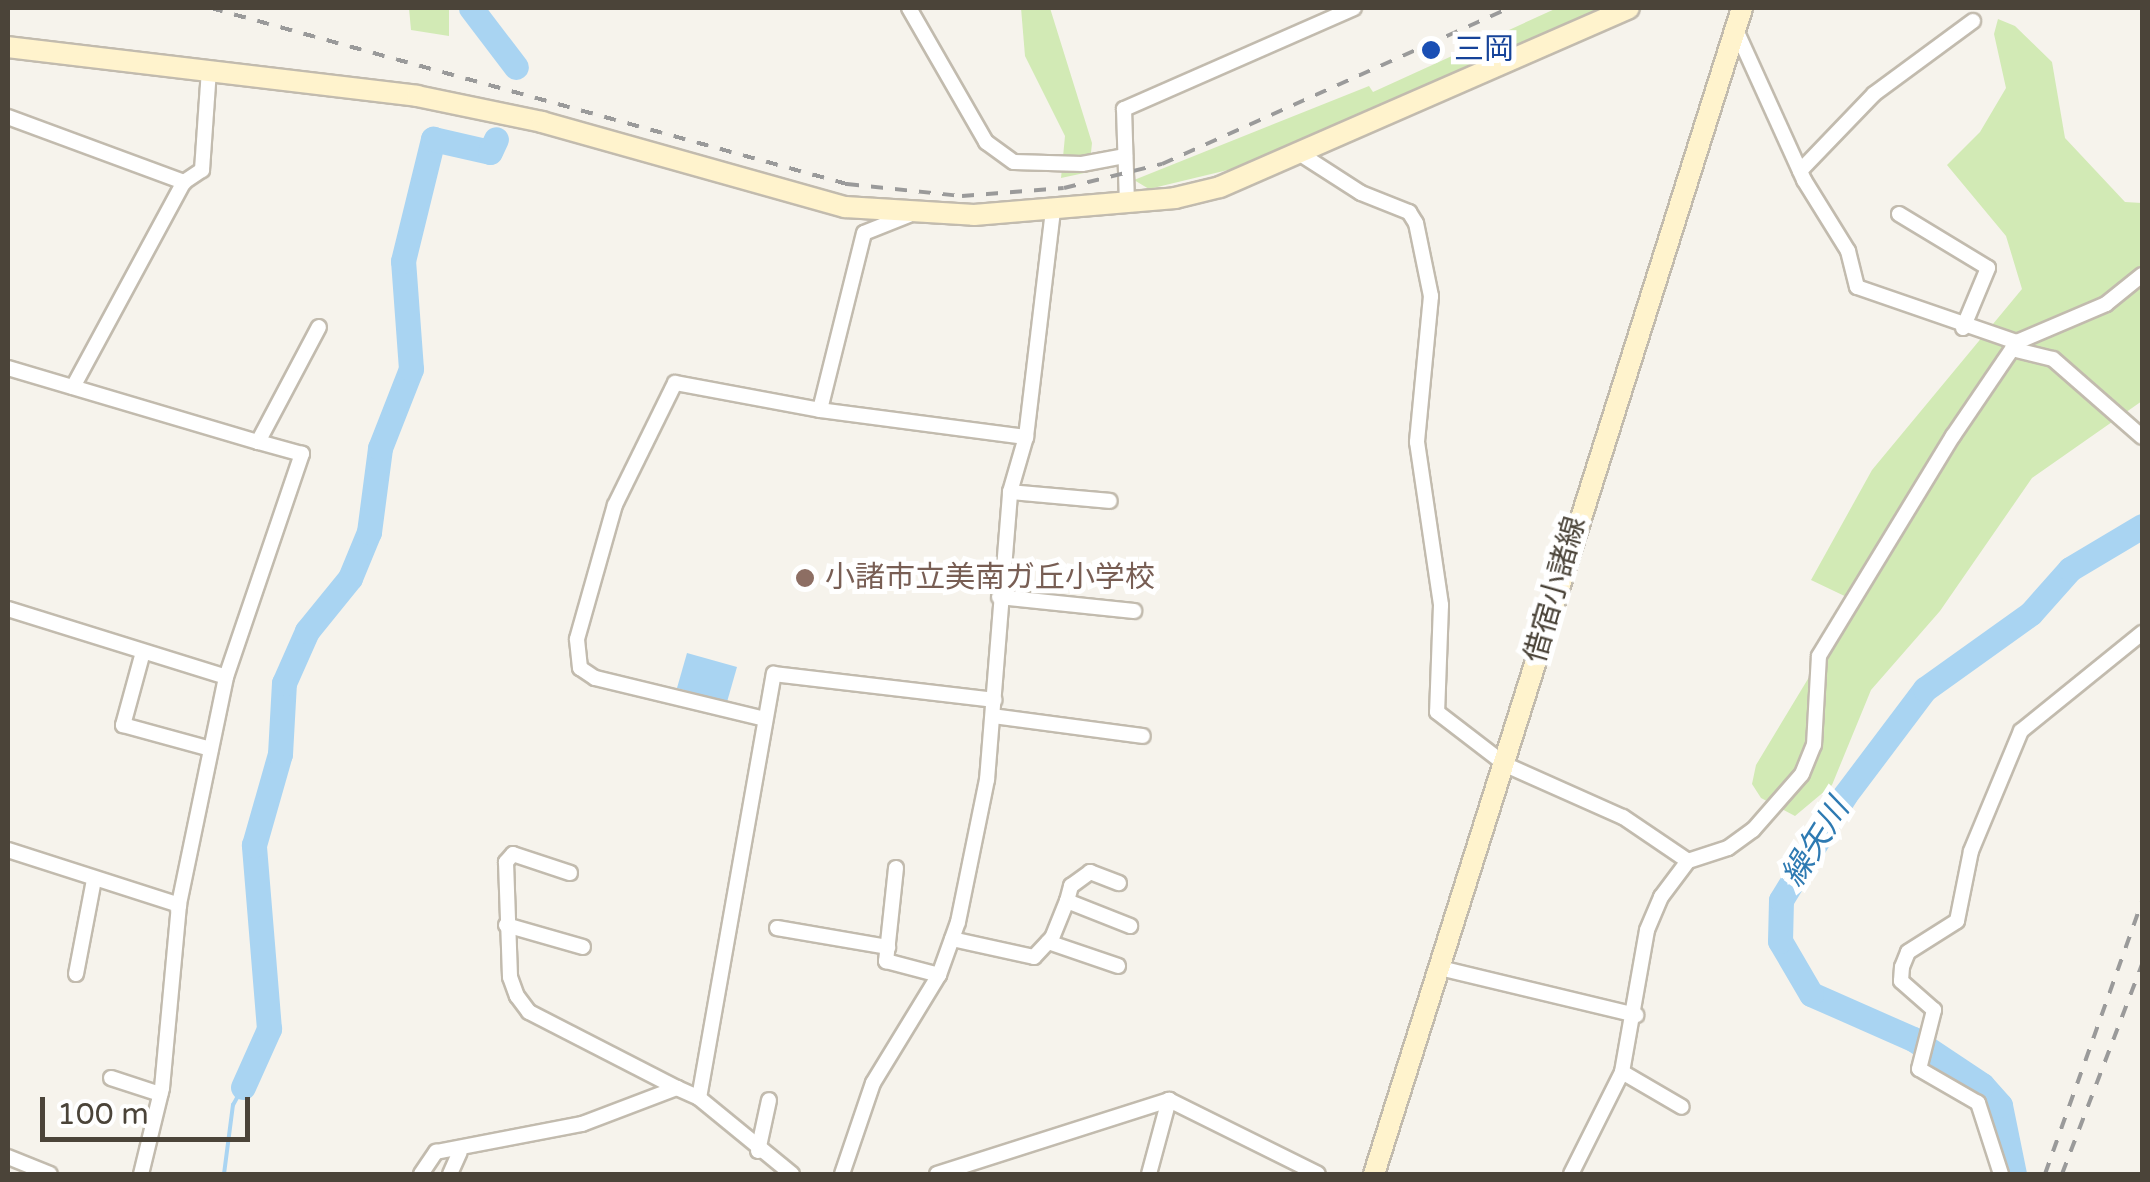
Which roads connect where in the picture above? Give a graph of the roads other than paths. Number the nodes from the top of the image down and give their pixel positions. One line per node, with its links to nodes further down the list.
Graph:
1 (908, 8): 11 (street)
2 (1354, 8): 11 (street)
3 (1630, 8): 10 (street)
4 (1742, 8): 6 (street, 借宿小諸線)
5 (1973, 21): 12 (street)
6 (1736, 30): 12 (street); 41 (street, 借宿小諸線)
7 (8, 47): 8 (street)
8 (209, 71): 13 (street); 17 (street)
9 (8, 117): 13 (street)
10 (1302, 155): 14 (street); 41 (street)
11 (1124, 156): 14 (street)
12 (1800, 171): 20 (street)
13 (184, 182): 23 (street)
14 (1127, 204): 15 (street)
15 (1053, 209): 17 (street); 25 (street)
16 (1899, 214): 20 (street)
17 (909, 215): 24 (street)
18 (2142, 275): 21 (street)
19 (319, 327): 27 (street)
20 (1964, 328): 21 (street)
21 (2015, 345): 26 (street); 43 (street)
22 (8, 368): 23 (street)
23 (73, 387): 27 (street)
24 (820, 410): 25 (street); 38 (street)
25 (1026, 437): 28 (street)
26 (2142, 437)
27 (258, 442): 35 (street)
28 (1010, 492): 29 (street); 30 (street)
29 (1110, 501)
30 (999, 598): 32 (street); 36 (street)
31 (8, 609): 34 (street)
32 (1134, 611)
33 (2142, 633): 84 (street)
34 (143, 652): 35 (street); 40 (street)
35 (226, 677): 40 (street)
36 (994, 700): 37 (street); 38 (street)
37 (993, 716): 39 (street); 53 (street)
38 (766, 719): 66 (street)
39 (1143, 736)
40 (211, 749): 49 (street)
41 (1506, 765): 43 (street); 58 (street, 借宿小諸線)
42 (8, 852): 46 (street)
43 (1688, 861): 61 (street)
44 (896, 868): 56 (street)
45 (570, 873): 50 (street)
46 (94, 880): 49 (street); 59 (street)
47 (1120, 883): 48 (street)
48 (1067, 901): 51 (street); 54 (street)
49 (178, 909): 65 (street)
50 (506, 924): 55 (street); 64 (street)
51 (1130, 926)
52 (778, 928): 56 (street)
53 (952, 939): 54 (street); 60 (street)
54 (1048, 942): 57 (street)
55 (583, 947)
56 (888, 947): 60 (street)
57 (1118, 966)
58 (1440, 968): 61 (street); 82 (street, 借宿小諸線)
59 (76, 974)
60 (939, 975): 78 (street)
61 (1636, 1016): 62 (street)
62 (1622, 1072): 69 (street); 83 (street)
63 (111, 1078): 65 (street)
64 (677, 1088): 66 (street); 71 (street)
65 (160, 1094): 74 (street)
66 (699, 1098): 70 (street)
67 (769, 1100): 70 (street)
68 (1169, 1100): 79 (street); 80 (street); 81 (street)
69 (1682, 1106)
70 (758, 1151): 77 (street)
71 (460, 1152): 75 (street); 76 (street)
72 (8, 1158): 73 (street)
73 (50, 1174)
74 (141, 1174)
75 (421, 1174)
76 (450, 1174)
77 (792, 1174)
78 (842, 1174)
79 (937, 1174)
80 (1149, 1174)
81 (1318, 1174)
82 (1374, 1174)
83 (1571, 1174)
84 (2002, 1174)

